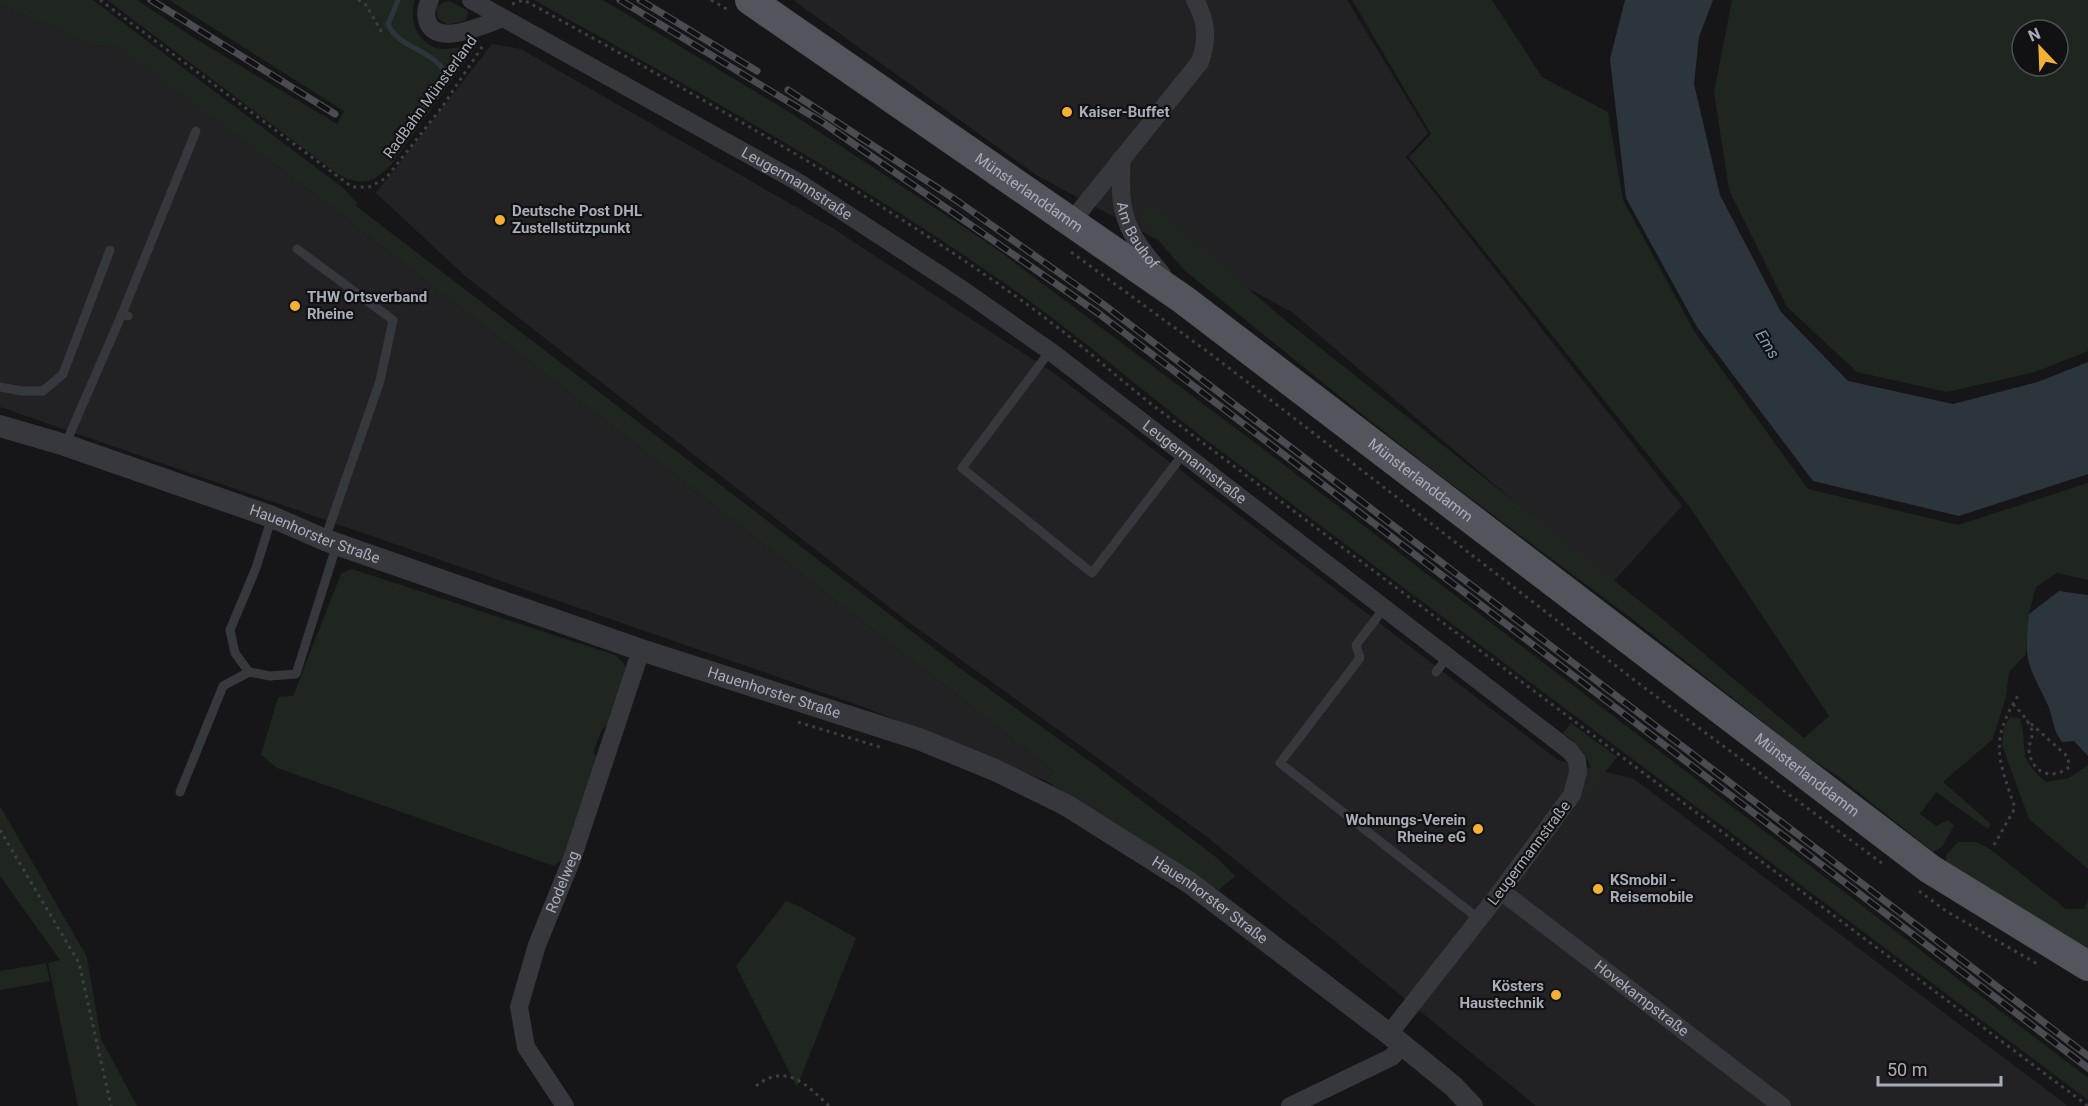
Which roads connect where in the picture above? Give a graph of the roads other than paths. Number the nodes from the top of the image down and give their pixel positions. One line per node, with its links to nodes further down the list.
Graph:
1 (430, 0): 5 (street)
2 (471, 0): 5 (street, Leugermannstraße)
3 (1195, 0): 7 (street)
4 (742, 7): 8 (main road, Münsterlanddamm)
5 (504, 18): 12 (street, Leugermannstraße)
6 (196, 131): 15 (lane)
7 (1122, 158): 8 (street); 11 (street, Am Bauhof)
8 (1070, 236): 11 (main road, Münsterlanddamm)
9 (297, 249): 18 (lane)
10 (110, 250): 13 (lane)
11 (1184, 300): 27 (main road, Münsterlanddamm)
12 (1050, 351): 16 (street, Leugermannstraße); 16 (lane)
13 (0, 387)
14 (0, 426): 15 (street, Hauenhorster Straße)
15 (65, 445): 17 (street, Hauenhorster Straße)
16 (1184, 453): 19 (street, Leugermannstraße)
17 (272, 517): 18 (street, Hauenhorster Straße); 22 (lane)
18 (331, 542): 20 (street, Hauenhorster Straße); 22 (lane)
19 (1385, 607): 21 (street, Leugermannstraße); 26 (lane)
20 (641, 650): 28 (street, Hauenhorster Straße); 29 (street, Rodelweg)
21 (1449, 655): 23 (lane); 25 (street, Leugermannstraße)
22 (249, 672): 24 (lane)
23 (1436, 672)
24 (180, 792)
25 (1501, 891): 26 (street, Leugermannstraße); 32 (street, Hovekampstraße)
26 (1479, 919): 28 (street, Leugermannstraße)
27 (2088, 966)
28 (1395, 1040): 30 (street, Leugermannstraße); 31 (street, Hauenhorster Straße)
29 (566, 1106)
30 (1290, 1106)
31 (1472, 1106)
32 (1782, 1106)

